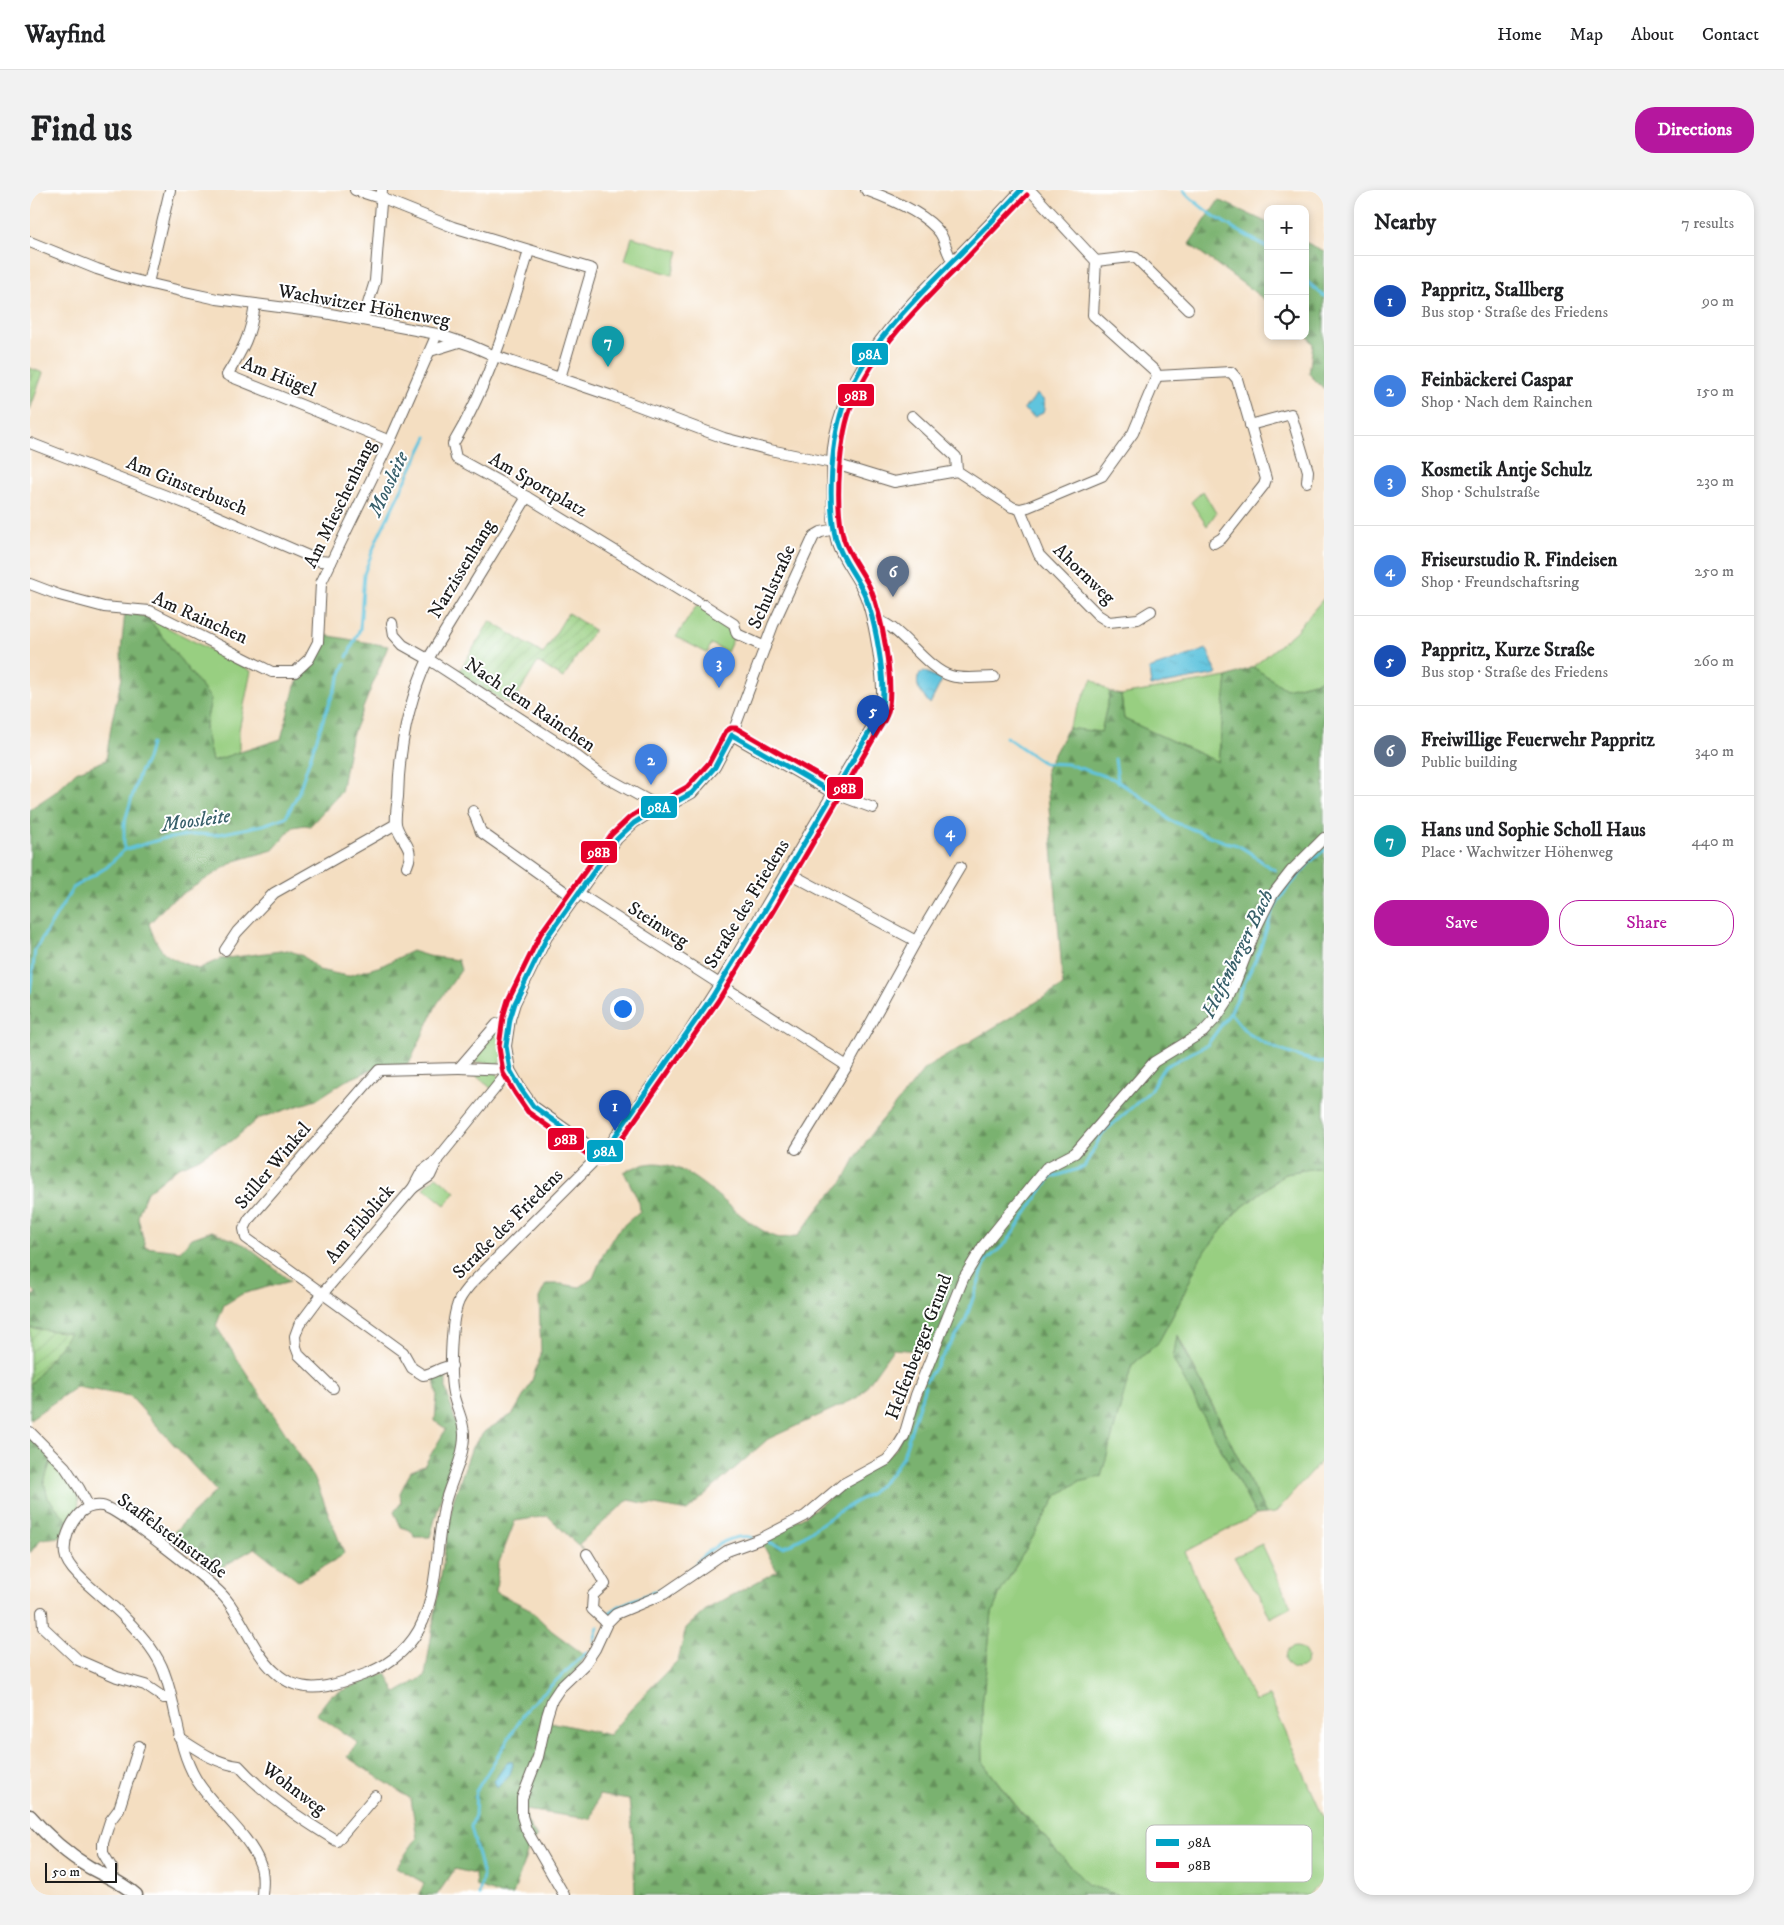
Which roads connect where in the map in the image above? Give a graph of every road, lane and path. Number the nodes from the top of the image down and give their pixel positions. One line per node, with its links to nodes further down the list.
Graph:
1 (170, 190): 11 (street)
2 (355, 190): 6 (street)
3 (866, 190): 10 (street)
4 (1021, 190): 10 (street, Straße des Friedens)
5 (1030, 190): 9 (street)
6 (383, 194): 8 (street); 14 (street)
7 (30, 242): 11 (street, Wachwitzer Höhenweg)
8 (528, 251): 18 (street, Am Sportplatz); 20 (street)
9 (1096, 261): 13 (street); 19 (street)
10 (953, 262): 25 (street, Straße des Friedens)
11 (148, 283): 12 (street, Wachwitzer Höhenweg)
12 (254, 304): 14 (street, Wachwitzer Höhenweg); 23 (street, Am Hügel)
13 (1188, 309)
14 (363, 320): 15 (street, Wachwitzer Höhenweg)
15 (437, 334): 16 (street, Wachwitzer Höhenweg); 17 (street, Am Mieschenhang)
16 (459, 342): 17 (street); 18 (street, Wachwitzer Höhenweg)
17 (430, 351): 23 (street, Am Mieschenhang)
18 (495, 356): 20 (street, Wachwitzer Höhenweg); 28 (street, Am Sportplatz)
19 (1156, 376): 22 (street); 29 (street)
20 (560, 378): 25 (street, Wachwitzer Höhenweg)
21 (912, 416): 26 (street)
22 (1250, 425): 27 (street); 31 (street)
23 (390, 441): 32 (street, Am Mieschenhang)
24 (30, 443): 32 (street, Am Ginsterbusch)
25 (832, 462): 26 (street, Wachwitzer Höhenweg); 30 (street, Straße des Friedens)
26 (957, 471): 29 (street)
27 (1307, 482)
28 (527, 497): 37 (street, Am Sportplatz); 38 (street, Narzissenhang)
29 (1020, 509): 34 (street, Ahornweg)
30 (835, 529): 35 (street, Straße des Friedens); 37 (street, Schulstraße)
31 (1214, 543)
32 (331, 562): 39 (street, Am Mieschenhang)
33 (30, 584): 39 (street, Am Rainchen)
34 (1151, 611)
35 (872, 620): 40 (street); 42 (street, Straße des Friedens)
36 (392, 624): 38 (street, Nach dem Rainchen)
37 (765, 647): 41 (street, Schulstraße)
38 (428, 659): 43 (street, Nach dem Rainchen); 46 (street, Narzissenhang)
39 (296, 672)
40 (994, 677)
41 (732, 735): 42 (street); 43 (street, Schulstraße)
42 (833, 793): 44 (street); 50 (street, Straße des Friedens)
43 (660, 808): 51 (street, Schulstraße)
44 (873, 808)
45 (472, 811): 51 (street)
46 (396, 824): 48 (street); 53 (street)
47 (1324, 838): 71 (street, Helfenberger Grund)
48 (407, 866)
49 (960, 867): 52 (street)
50 (787, 872): 52 (street); 54 (street, Straße des Friedens)
51 (576, 896): 54 (street, Steinweg); 55 (street, Schulstraße)
52 (916, 942): 56 (street)
53 (225, 950)
54 (719, 984): 56 (street, Steinweg); 60 (street, Straße des Friedens)
55 (510, 1019): 57 (street); 58 (street, Schulstraße)
56 (847, 1066): 59 (street)
57 (459, 1068): 58 (street); 62 (street, Stiller Winkel)
58 (510, 1070): 60 (street, Schulstraße); 61 (street, Am Elbblick)
59 (796, 1149)
60 (602, 1155): 64 (street, Straße des Friedens)
61 (333, 1283): 62 (street, Am Elbblick); 63 (street, Am Elbblick)
62 (323, 1293): 63 (street); 65 (street, Am Elbblick)
63 (337, 1303): 64 (street)
64 (452, 1366): 69 (street, Straße des Friedens)
65 (333, 1388)
66 (30, 1432): 67 (street)
67 (89, 1507): 69 (street, Staffelsteinstraße); 72 (street, Staffelsteinstraße)
68 (587, 1554): 71 (street)
69 (435, 1570)
70 (42, 1612): 72 (street)
71 (607, 1623): 80 (street)
72 (171, 1698): 73 (street, Staffelsteinstraße)
73 (179, 1738): 75 (street, Wohnweg); 79 (street, Staffelsteinstraße)
74 (139, 1746): 77 (street)
75 (375, 1796)
76 (30, 1816): 77 (main road)
77 (111, 1878): 78 (main road)
78 (136, 1895)
79 (262, 1895)
80 (564, 1895)

